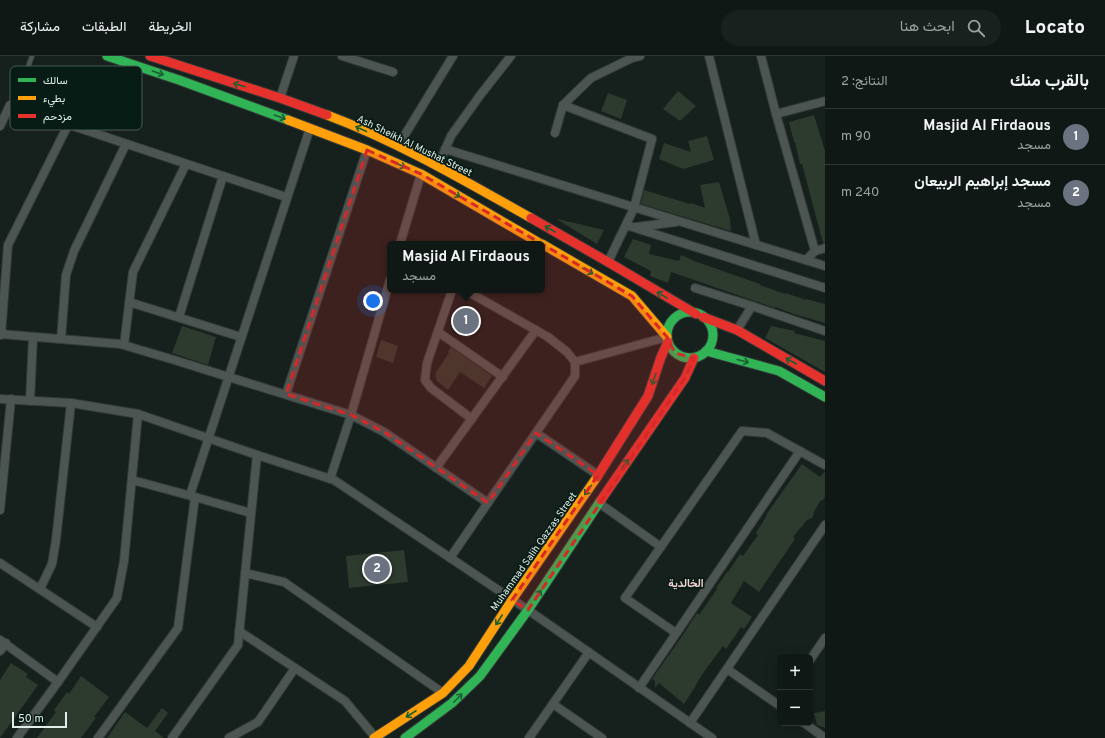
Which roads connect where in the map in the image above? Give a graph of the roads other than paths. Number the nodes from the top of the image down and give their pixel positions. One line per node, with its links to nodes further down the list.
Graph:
1 (32, 56): 11 (lane)
2 (107, 56): 12 (street, one-way to 12)
3 (150, 56): 15 (street, Ash Sheikh Al Mushat Street, one-way to 3)
4 (294, 56): 15 (street)
5 (342, 56): 14 (street)
6 (453, 56): 26 (street)
7 (511, 56): 27 (street)
8 (640, 56): 18 (street)
9 (709, 56): 39 (street)
10 (761, 56): 19 (street)
11 (28, 66)
12 (137, 66)
13 (142, 68): 21 (street, one-way to 21)
14 (393, 72)
15 (280, 98): 26 (street, Ash Sheikh Al Mushat Street, one-way to 15)
16 (825, 101): 19 (street)
17 (10, 105): 20 (street)
18 (563, 105): 24 (street); 34 (street)
19 (776, 114): 42 (street)
20 (0, 126)
21 (310, 128): 28 (street); 33 (street)
22 (66, 130): 59 (street)
23 (83, 130): 25 (street)
24 (555, 133)
25 (126, 144): 29 (street); 62 (street)
26 (398, 146): 30 (street, Ash Sheikh Al Mushat Street)
27 (445, 149): 30 (street); 34 (street)
28 (367, 150): 31 (street, one-way to 31); 71 (street)
29 (186, 164): 32 (street); 51 (street)
30 (438, 166): 44 (street, Ash Sheikh Al Mushat Street, one-way to 30)
31 (421, 174): 37 (street); 38 (street, one-way to 38)
32 (222, 176): 33 (street); 54 (street)
33 (286, 197): 61 (street)
34 (634, 208): 35 (street); 36 (street)
35 (679, 222): 36 (street); 39 (street)
36 (629, 226): 44 (street); 47 (street)
37 (401, 241)
38 (537, 241)
39 (756, 245): 43 (street)
40 (545, 246): 63 (street, one-way to 63)
41 (825, 248): 42 (street)
42 (815, 251): 43 (street)
43 (806, 260): 45 (street)
44 (608, 262): 53 (street, Ash Sheikh Al Mushat Street, one-way to 44)
45 (825, 266)
46 (696, 288): 52 (street)
47 (825, 288)
48 (387, 290): 78 (street)
49 (451, 293): 58 (street)
50 (470, 293): 55 (street)
51 (129, 302): 54 (street); 64 (street)
52 (752, 306): 56 (street); 57 (street)
53 (700, 315): 56 (street, Ash Sheikh Al Mushat Street); 63 (street); 65 (street)
54 (179, 317): 61 (street)
55 (536, 330): 67 (street); 69 (street)
56 (738, 330): 70 (street, Ash Sheikh Al Mushat Street, one-way to 56)
57 (825, 331)
58 (438, 332): 69 (street); 79 (street)
59 (0, 334): 60 (street)
60 (33, 337): 62 (street); 75 (street)
61 (242, 337): 68 (street)
62 (61, 339): 64 (street)
63 (667, 340): 66 (street); 67 (street); 86 (street, Muhammad Salih Qazzas Street, one-way to 86)
64 (124, 345): 68 (street)
65 (706, 351): 66 (street); 72 (street, one-way to 72)
66 (694, 358): 91 (street, one-way to 66)
67 (574, 362): 80 (street)
68 (229, 376): 71 (street); 81 (street)
69 (503, 377): 79 (street)
70 (825, 381)
71 (286, 394): 78 (street)
72 (825, 397)
73 (0, 399): 74 (street)
74 (11, 399): 75 (street); 92 (street)
75 (30, 401): 76 (street)
76 (71, 403): 77 (street); 99 (street)
77 (138, 414): 81 (street); 88 (street)
78 (351, 415): 85 (street); 87 (street)
79 (472, 419): 85 (street)
80 (536, 433): 86 (street); 90 (street)
81 (209, 438): 83 (street); 89 (street)
82 (800, 451): 84 (street); 95 (street); 104 (street)
83 (257, 455): 87 (street); 93 (street)
84 (825, 465)
85 (436, 468): 90 (street)
86 (598, 475): 100 (street, Muhammad Salih Qazzas Street, one-way to 100)
87 (330, 479): 96 (street)
88 (132, 480): 89 (street); 102 (street)
89 (193, 496): 93 (street); 120 (street)
90 (488, 503): 96 (street)
91 (599, 503): 95 (street); 101 (street, one-way to 91)
92 (0, 510)
93 (251, 513): 98 (street)
94 (825, 525): 111 (street)
95 (661, 547): 104 (street)
96 (450, 558): 100 (street)
97 (0, 563): 99 (street)
98 (245, 573): 103 (street); 114 (street)
99 (40, 589): 102 (street)
100 (512, 600): 101 (street); 114 (street, Muhammad Salih Qazzas Street, one-way to 114)
101 (528, 610): 108 (street); 124 (street, one-way to 101)
102 (97, 626): 112 (street)
103 (239, 631): 110 (street); 121 (street)
104 (676, 633): 113 (street)
105 (825, 638): 109 (street)
106 (3, 642): 107 (street); 112 (street)
107 (0, 651)
108 (589, 652): 113 (street); 116 (street)
109 (813, 656)
110 (295, 668): 122 (street); 123 (street)
111 (727, 669): 115 (street); 117 (street)
112 (58, 682): 119 (street)
113 (639, 688): 117 (street)
114 (443, 692): 123 (street, Muhammad Salih Qazzas Street, one-way to 123)
115 (777, 703)
116 (553, 704): 125 (street); 126 (street)
117 (690, 723): 127 (street)
118 (808, 726): 128 (street)
119 (17, 738)
120 (98, 738)
121 (172, 738)
122 (229, 738)
123 (375, 738)
124 (405, 738)
125 (529, 738)
126 (602, 738)
127 (712, 738)
128 (825, 738)

